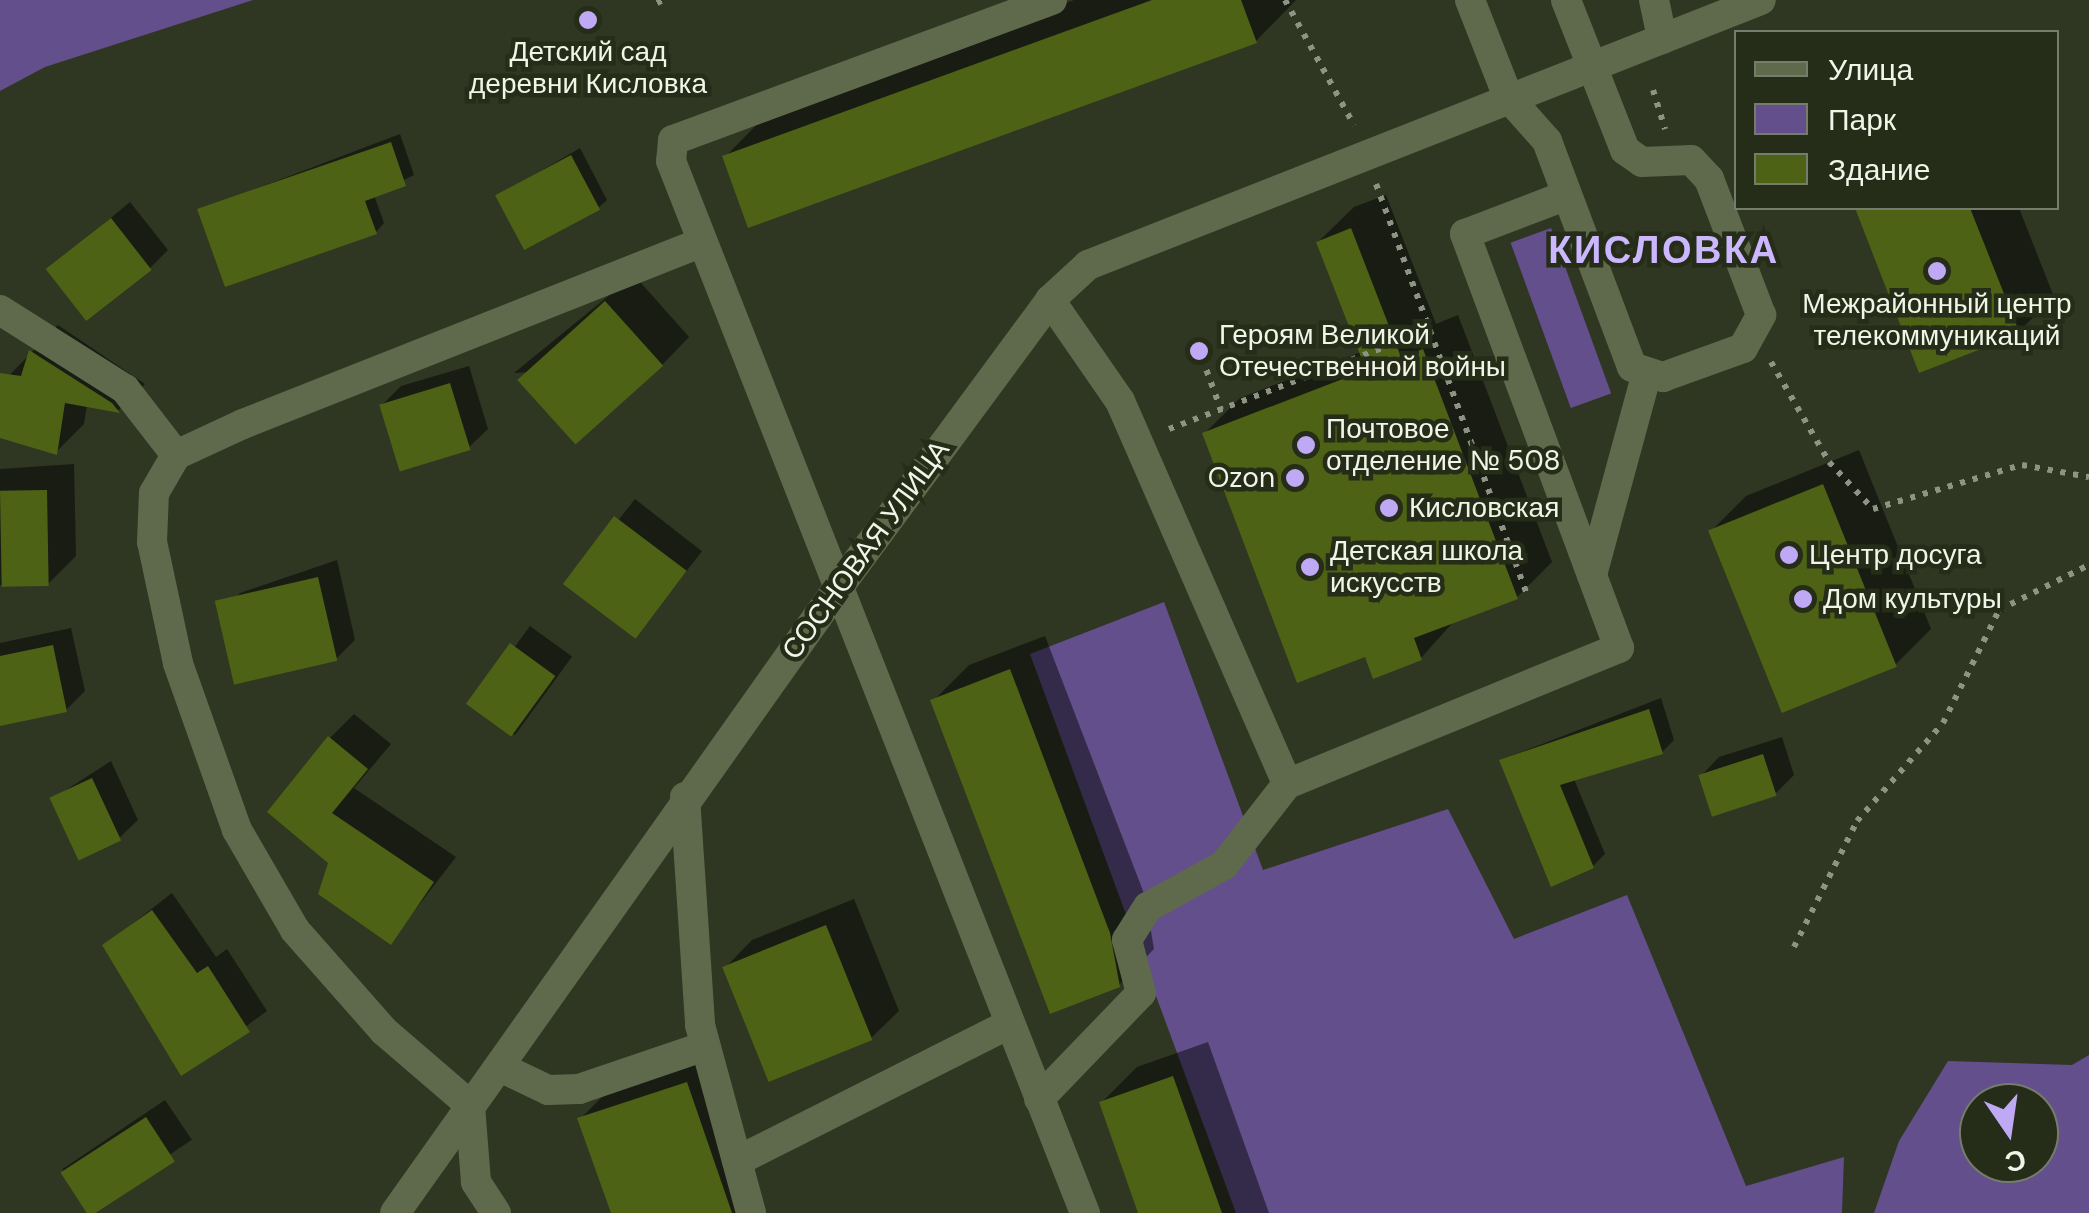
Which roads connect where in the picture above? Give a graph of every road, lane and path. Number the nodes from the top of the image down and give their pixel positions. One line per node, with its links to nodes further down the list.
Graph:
1 (1052, 0): 12 (street)
2 (1285, 0): 10 (path)
3 (1470, 0): 9 (street)
4 (1566, 0): 8 (street)
5 (1654, 0): 7 (street)
6 (1761, 0): 7 (street, СОСНОВАЯ УЛИЦА)
7 (1662, 38): 8 (street, СОСНОВАЯ УЛИЦА)
8 (1591, 65): 9 (street, СОСНОВАЯ УЛИЦА); 16 (street)
9 (1508, 97): 10 (street, СОСНОВАЯ УЛИЦА); 11 (street)
10 (1364, 152): 13 (street, СОСНОВАЯ УЛИЦА); 15 (path)
11 (1567, 195): 18 (street); 24 (street)
12 (700, 243): 21 (street); 25 (street)
13 (1050, 300): 20 (street); 25 (street, СОСНОВАЯ УЛИЦА)
14 (0, 310): 21 (street)
15 (1430, 330): 19 (path); 26 (path)
16 (1758, 334): 18 (street); 22 (path)
17 (1202, 358): 19 (path)
18 (1646, 376): 24 (street)
19 (1221, 410): 20 (path)
20 (1138, 441): 27 (street)
21 (176, 455): 34 (street)
22 (2089, 477)
23 (2089, 565): 29 (path)
24 (1592, 575): 27 (street)
25 (835, 592): 28 (street, СОСНОВАЯ УЛИЦА); 30 (street)
26 (1526, 592)
27 (1287, 784): 33 (street)
28 (685, 797): 31 (street); 32 (street, СОСНОВАЯ УЛИЦА)
29 (1794, 947)
30 (1009, 1024): 33 (street); 35 (street)
31 (706, 1046): 32 (street); 35 (street)
32 (502, 1068): 34 (street, СОСНОВАЯ УЛИЦА)
33 (1039, 1099): 39 (street)
34 (470, 1105): 36 (street, СОСНОВАЯ УЛИЦА); 37 (street)
35 (737, 1162): 38 (street)
36 (395, 1213)
37 (496, 1213)
38 (751, 1213)
39 (1086, 1213)

